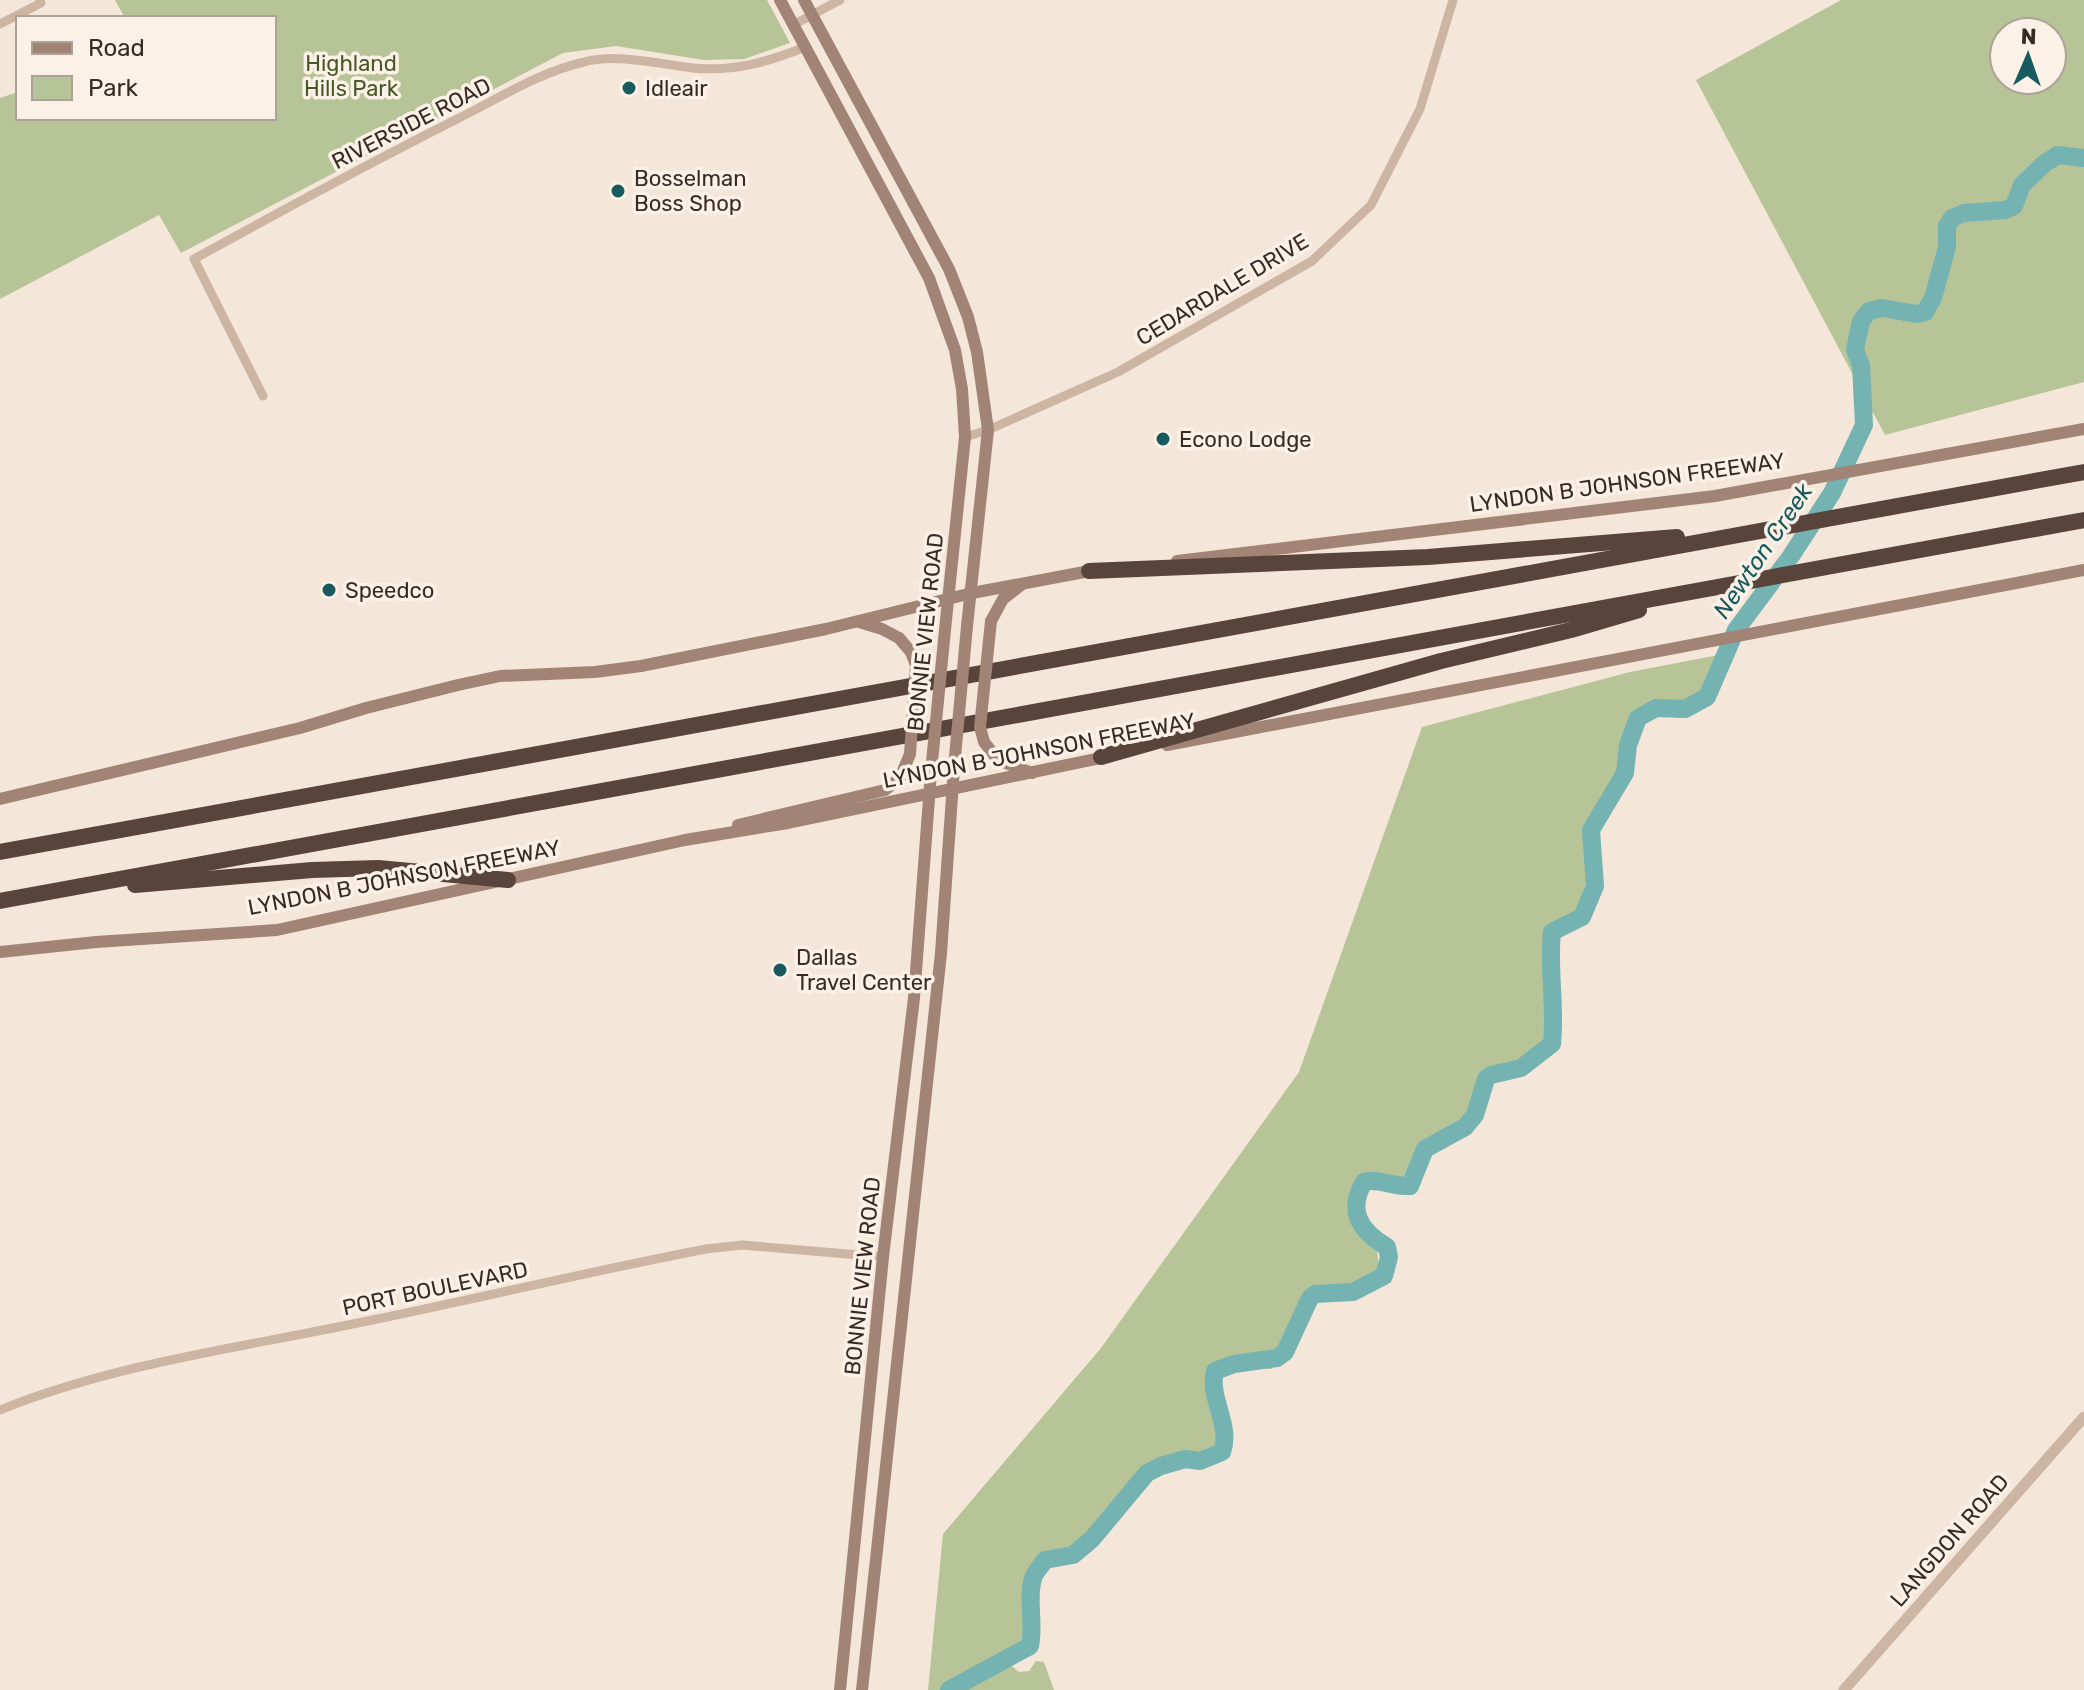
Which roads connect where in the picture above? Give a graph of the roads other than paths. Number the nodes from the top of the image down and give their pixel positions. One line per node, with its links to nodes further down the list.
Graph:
1 (40, 0): 7 (street)
2 (780, 0): 8 (main road, BONNIE VIEW ROAD)
3 (804, 0): 6 (main road, BONNIE VIEW ROAD)
4 (840, 0): 6 (street)
5 (1453, 0): 14 (street, CEDARDALE DRIVE)
6 (811, 15): 8 (street); 10 (main road, BONNIE VIEW ROAD)
7 (0, 24)
8 (793, 25): 9 (main road, BONNIE VIEW ROAD)
9 (805, 47): 11 (main road, BONNIE VIEW ROAD); 12 (street, RIVERSIDE ROAD)
10 (949, 269): 11 (main road); 14 (main road, BONNIE VIEW ROAD)
11 (925, 272): 15 (main road, BONNIE VIEW ROAD)
12 (263, 396)
13 (2084, 429): 20 (main road, LYNDON B JOHNSON FREEWAY)
14 (988, 430): 15 (street, CEDARDALE DRIVE); 23 (main road, BONNIE VIEW ROAD)
15 (965, 437): 24 (main road, BONNIE VIEW ROAD)
16 (2084, 472): 18 (highway)
17 (2084, 520): 22 (highway, LYNDON B JOHNSON FREEWAY)
18 (1766, 530): 20 (highway); 32 (highway)
19 (2084, 570): 26 (main road, LYNDON B JOHNSON FREEWAY)
20 (1089, 571): 21 (main road, LYNDON B JOHNSON FREEWAY)
21 (1024, 583): 23 (main road, LYNDON B JOHNSON FREEWAY); 27 (main road, bridge)
22 (1733, 583): 26 (highway); 34 (highway, LYNDON B JOHNSON FREEWAY)
23 (972, 593): 24 (main road, LYNDON B JOHNSON FREEWAY); 28 (main road, BONNIE VIEW ROAD, bridge)
24 (949, 599): 25 (main road, LYNDON B JOHNSON FREEWAY); 29 (main road, BONNIE VIEW ROAD, bridge)
25 (855, 621): 30 (main road, LYNDON B JOHNSON FREEWAY); 31 (main road, bridge)
26 (1101, 757): 27 (main road, LYNDON B JOHNSON FREEWAY)
27 (1032, 773): 28 (main road, LYNDON B JOHNSON FREEWAY)
28 (951, 790): 29 (main road, LYNDON B JOHNSON FREEWAY); 38 (main road, BONNIE VIEW ROAD)
29 (928, 794): 31 (main road, LYNDON B JOHNSON FREEWAY); 37 (main road, BONNIE VIEW ROAD)
30 (0, 799)
31 (685, 840): 33 (main road, LYNDON B JOHNSON FREEWAY)
32 (0, 852)
33 (508, 880): 34 (highway); 36 (main road, LYNDON B JOHNSON FREEWAY)
34 (58, 890): 35 (highway, LYNDON B JOHNSON FREEWAY)
35 (0, 901)
36 (0, 952)
37 (918, 952): 38 (main road); 39 (main road, BONNIE VIEW ROAD)
38 (941, 953): 40 (main road, BONNIE VIEW ROAD)
39 (883, 1257): 40 (main road); 41 (street, PORT BOULEVARD); 43 (main road, BONNIE VIEW ROAD)
40 (908, 1259): 44 (main road, BONNIE VIEW ROAD)
41 (0, 1410)
42 (2084, 1417): 45 (street, LANGDON ROAD)
43 (840, 1690)
44 (862, 1690)
45 (1844, 1690)

